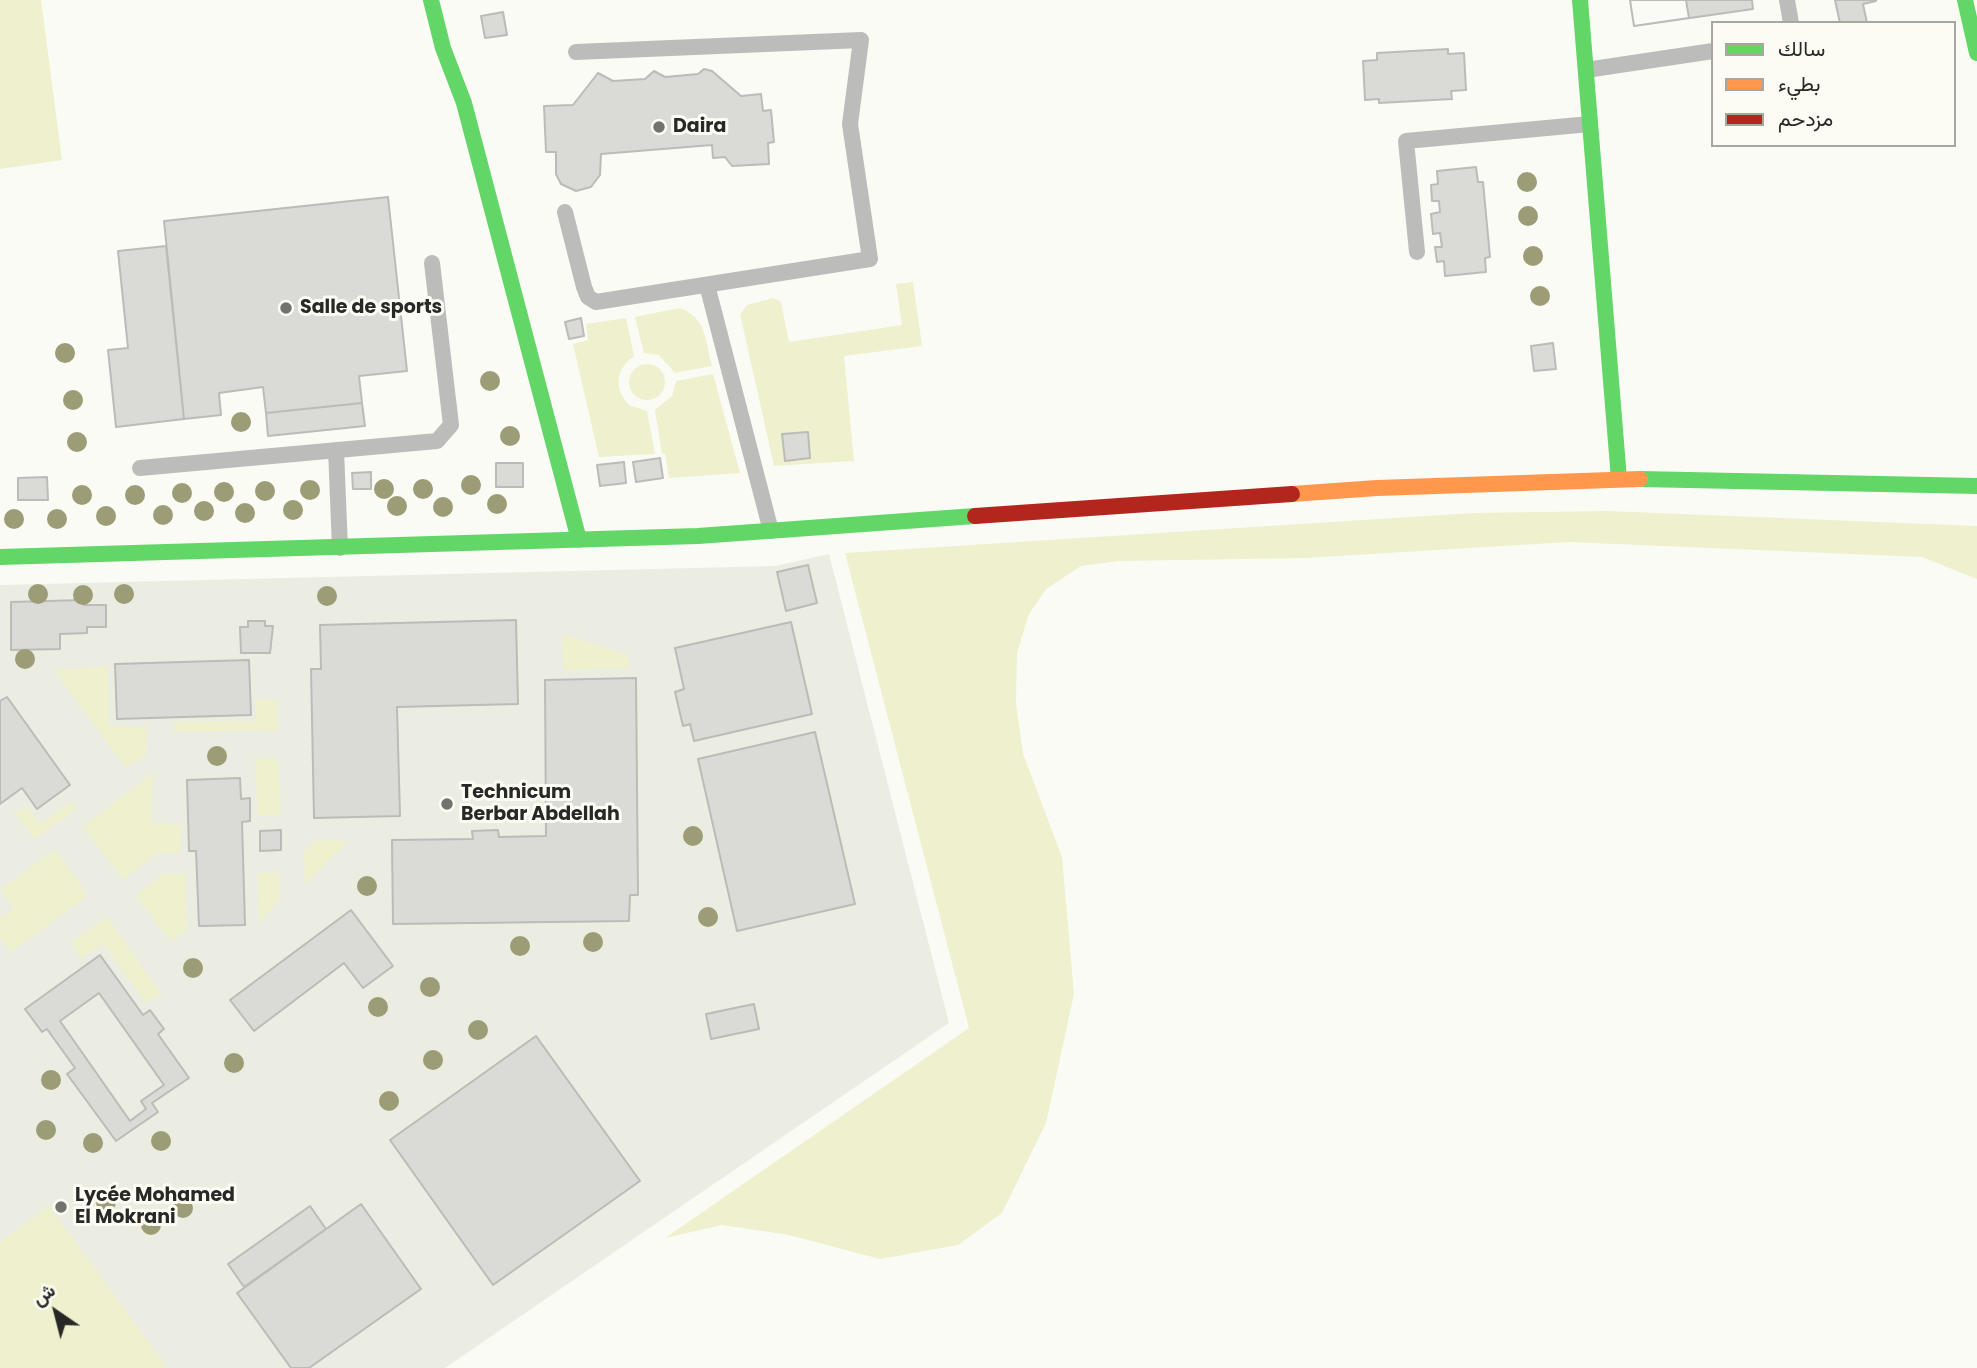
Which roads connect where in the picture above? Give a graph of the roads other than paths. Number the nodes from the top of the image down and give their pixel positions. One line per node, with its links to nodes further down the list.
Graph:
1 (431, 0): 20 (street)
2 (1580, 0): 9 (street)
3 (1787, 0): 5 (lane)
4 (1965, 0): 8 (street)
5 (1791, 21)
6 (1711, 51): 9 (lane)
7 (576, 52): 14 (lane)
8 (1977, 53)
9 (1586, 70): 10 (street)
10 (1590, 124): 12 (lane); 17 (street)
11 (565, 212): 14 (lane)
12 (1417, 252)
13 (432, 263): 15 (lane)
14 (707, 285): 19 (lane)
15 (336, 450): 16 (lane); 21 (lane)
16 (140, 468)
17 (1619, 479): 18 (street); 19 (street)
18 (1970, 485)
19 (771, 531): 20 (street)
20 (579, 540): 21 (street)
21 (340, 548): 22 (street)
22 (0, 557)

